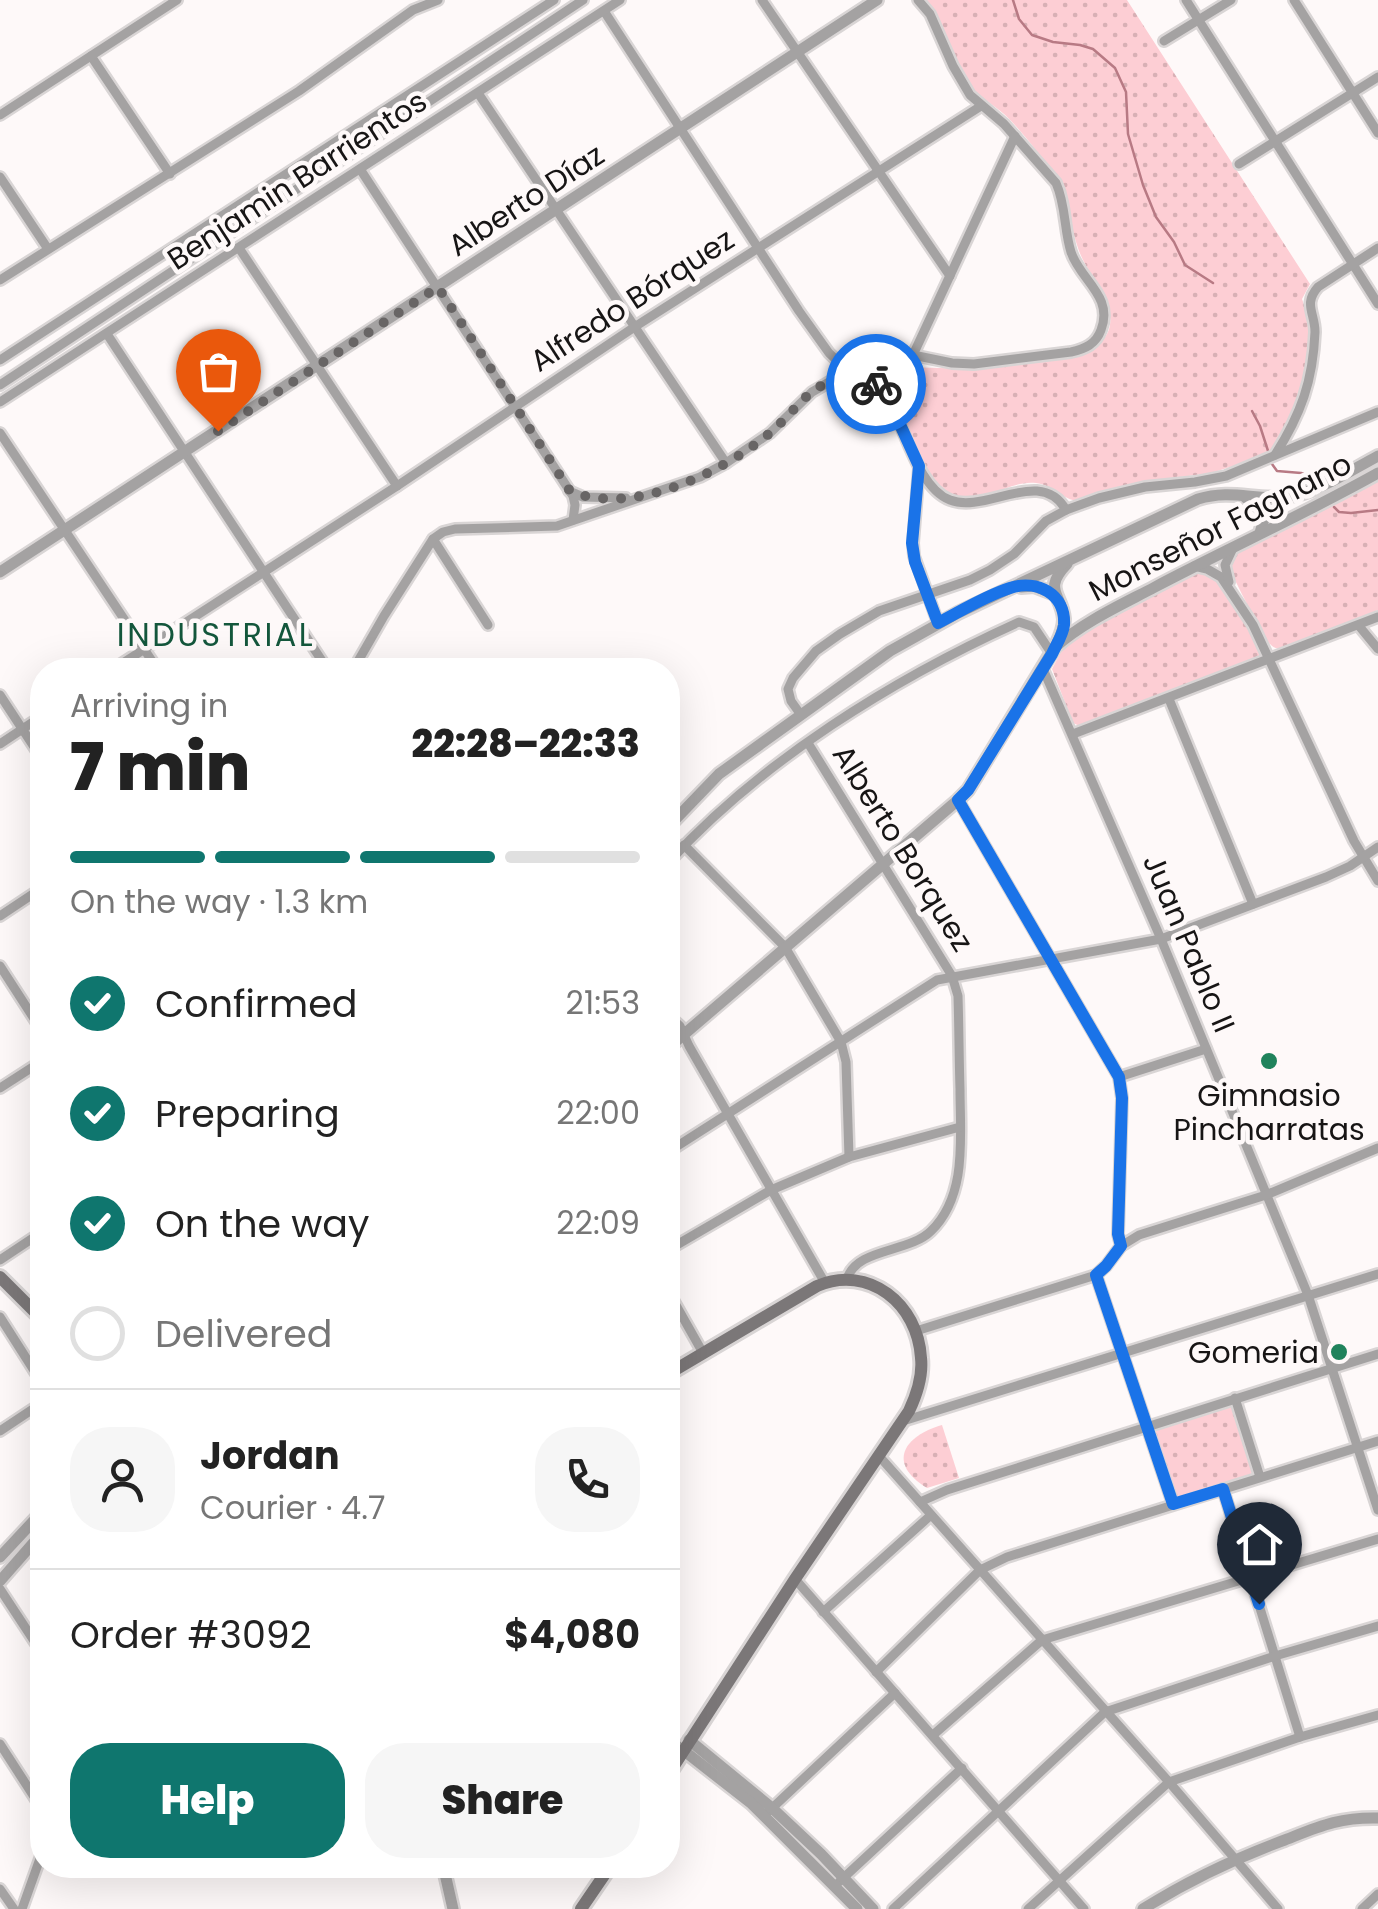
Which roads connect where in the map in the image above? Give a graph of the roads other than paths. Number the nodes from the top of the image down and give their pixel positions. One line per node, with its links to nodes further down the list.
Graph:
1 (177, 0): 18 (street)
2 (406, 0): 13 (street)
3 (438, 0): 13 (street)
4 (554, 0): 48 (street)
5 (583, 0): 23 (street, Benjamin Barrientos)
6 (620, 0): 14 (street, Benjamin Barrientos)
7 (762, 0): 17 (street)
8 (878, 0): 17 (street, Alberto Díaz)
9 (918, 0): 22 (street)
10 (1186, 0): 15 (street)
11 (1231, 0): 15 (street)
12 (1294, 0): 21 (street)
13 (413, 10): 33 (street)
14 (604, 11): 20 (street, Benjamin Barrientos); 26 (street)
15 (1198, 20): 16 (street); 29 (street)
16 (1164, 41)
17 (798, 51): 26 (street, Alberto Díaz); 32 (street)
18 (91, 56): 24 (street); 33 (street)
19 (1378, 76): 21 (street)
20 (478, 92): 25 (street, Benjamin Barrientos); 35 (street)
21 (1352, 92): 27 (street); 29 (street)
22 (981, 106): 28 (street); 32 (street, Alfredo Bórquez)
23 (415, 110): 25 (street); 52 (street, Benjamin Barrientos)
24 (0, 115)
25 (424, 128): 31 (street, Benjamin Barrientos)
26 (681, 129): 35 (street, Alberto Díaz); 37 (street)
27 (1378, 132)
28 (1015, 136): 41 (street); 47 (street)
29 (1275, 141): 30 (street); 40 (street)
30 (1239, 164)
31 (360, 169): 36 (street, Benjamin Barrientos); 43 (street)
32 (880, 171): 37 (street, Alfredo Bórquez); 41 (street)
33 (170, 174): 39 (street)
34 (0, 177): 39 (street)
35 (556, 208): 43 (street, Alberto Díaz); 45 (street)
36 (238, 248): 46 (street, Benjamin Barrientos); 49 (street)
37 (758, 248): 45 (street, Alfredo Bórquez); 50 (street)
38 (1378, 248): 40 (street)
39 (48, 249): 42 (street)
40 (1352, 264): 44 (street); 58 (street)
41 (950, 276): 47 (street)
42 (0, 280)
43 (438, 287): 49 (street, Alberto Díaz); 54 (street)
44 (1378, 304)
45 (636, 326): 54 (street, Alfredo Bórquez); 60 (street)
46 (107, 334): 53 (street, Benjamin Barrientos); 57 (street)
47 (913, 355): 51 (street)
48 (0, 360)
49 (318, 366): 57 (street, Alberto Díaz); 63 (street)
50 (848, 371): 51 (street); 60 (street)
51 (870, 377): 61 (street)
52 (0, 385)
53 (0, 402)
54 (515, 406): 63 (street, Alfredo Bórquez); 64 (street)
55 (1378, 412): 58 (street)
56 (0, 433): 69 (street)
57 (185, 452): 69 (street, Alberto Díaz); 76 (street)
58 (1275, 455): 67 (street)
59 (1378, 456): 65 (street, Monseñor Fagnano)
60 (726, 463): 66 (street)
61 (919, 466): 67 (street); 78 (street)
62 (1378, 473): 70 (street, Monseñor Fagnano)
63 (397, 486): 76 (street, Alfredo Bórquez)
64 (570, 491): 66 (street); 68 (street)
65 (1238, 494): 70 (street); 73 (street, Monseñor Fagnano)
66 (635, 498): 68 (street)
67 (1066, 510): 78 (street)
68 (573, 520): 71 (street)
69 (65, 530): 75 (street, Alberto Díaz); 87 (street)
70 (1260, 533): 72 (street, Monseñor Fagnano)
71 (433, 539): 85 (street); 93 (street)
72 (1232, 548): 74 (street, Monseñor Fagnano); 80 (street)
73 (1070, 561): 77 (street, Monseñor Fagnano); 79 (street)
74 (1194, 566): 80 (street); 82 (street, Monseñor Fagnano)
75 (0, 572)
76 (263, 572): 87 (street, Alfredo Bórquez); 92 (street)
77 (1012, 587): 79 (street); 84 (street, Monseñor Fagnano)
78 (926, 593): 84 (street); 98 (street)
79 (1055, 594): 81 (street)
80 (1234, 594): 94 (street)
81 (1062, 609): 82 (street); 89 (street)
82 (1098, 617): 89 (street, Monseñor Fagnano)
83 (1378, 617): 86 (street)
84 (938, 623): 98 (street, Monseñor Fagnano)
85 (488, 625)
86 (1358, 626): 88 (street); 94 (street)
87 (144, 649): 90 (street, Alfredo Bórquez); 91 (street)
88 (1378, 649)
89 (1054, 651): 95 (street, Monseñor Fagnano); 103 (street)
90 (130, 658)
91 (150, 658)
92 (320, 658)
93 (360, 658)
94 (1270, 660): 97 (street); 110 (street)
95 (1043, 669): 101 (street, Juan Pablo II); 105 (street, Monseñor Fagnano)
96 (0, 695): 100 (street)
97 (1168, 699): 101 (street); 114 (street)
98 (801, 715): 106 (street, Monseñor Fagnano)
99 (30, 725): 100 (street)
100 (23, 730): 102 (street); 104 (street)
101 (1074, 734): 116 (street, Juan Pablo II)
102 (30, 741)
103 (808, 743): 107 (street); 111 (street, Alberto Borquez)
104 (0, 744)
105 (958, 800): 111 (street, Monseñor Fagnano); 118 (street)
106 (680, 815)
107 (684, 845): 109 (street); 117 (street)
108 (1378, 848): 110 (street)
109 (680, 850)
110 (1366, 857): 112 (street); 114 (street)
111 (884, 862): 117 (street, Monseñor Fagnano); 120 (street, Alberto Borquez)
112 (1378, 880)
113 (30, 896): 115 (street)
114 (1253, 904): 116 (street)
115 (0, 916)
116 (1161, 939): 118 (street); 126 (street, Juan Pablo II)
117 (785, 947): 123 (street, Monseñor Fagnano); 125 (street)
118 (1049, 959): 120 (street); 128 (street)
119 (0, 966): 121 (street)
120 (952, 976): 125 (street); 131 (street, Alberto Borquez)
121 (30, 1013)
122 (680, 1028): 123 (street)
123 (685, 1033): 124 (street, Monseñor Fagnano); 130 (street)
124 (680, 1037)
125 (841, 1042): 130 (street); 134 (street)
126 (1206, 1049): 128 (street); 136 (street, Juan Pablo II)
127 (30, 1069): 129 (street)
128 (1119, 1077): 139 (street)
129 (0, 1088)
130 (730, 1114): 132 (street); 135 (street)
131 (960, 1127): 134 (street); 144 (street, Alberto Borquez)
132 (680, 1145)
133 (1378, 1148): 136 (street)
134 (849, 1156): 135 (street)
135 (771, 1190): 138 (street); 145 (street)
136 (1266, 1195): 139 (street); 146 (street, Juan Pablo II)
137 (30, 1240): 140 (street)
138 (680, 1243)
139 (1121, 1246): 142 (street)
140 (0, 1260)
141 (1378, 1274): 146 (street)
142 (1096, 1275): 150 (street); 152 (street)
143 (0, 1278): 147 (main road)
144 (847, 1279): 145 (main road); 150 (main road)
145 (825, 1283): 151 (main road)
146 (1308, 1295): 152 (street); 156 (street, Juan Pablo II)
147 (30, 1307)
148 (680, 1311): 151 (street)
149 (0, 1316): 154 (street)
150 (916, 1332): 159 (main road)
151 (704, 1352): 155 (main road)
152 (1122, 1352): 159 (street); 160 (street)
153 (1378, 1354): 156 (street)
154 (30, 1364)
155 (680, 1367)
156 (1332, 1369): 157 (street); 163 (street, Juan Pablo II)
157 (1235, 1398): 160 (street); 165 (street)
158 (30, 1411): 161 (street)
159 (903, 1421): 164 (main road)
160 (1146, 1426): 167 (street); 168 (street)
161 (0, 1431)
162 (1378, 1442): 163 (street)
163 (1358, 1448): 165 (street); 169 (street, Juan Pablo II)
164 (879, 1456): 167 (street); 177 (main road)
165 (1260, 1477): 166 (street)
166 (1223, 1489): 168 (street); 176 (street)
167 (920, 1502): 170 (street)
168 (1173, 1504): 175 (street)
169 (1378, 1510)
170 (931, 1514): 175 (street); 179 (street)
171 (30, 1525): 174 (street)
172 (1378, 1540): 176 (street)
173 (30, 1547): 178 (street)
174 (0, 1557)
175 (980, 1570): 182 (street); 184 (street)
176 (1251, 1578): 182 (street); 183 (street)
177 (795, 1579): 179 (street); 192 (main road)
178 (0, 1585): 181 (street)
179 (823, 1612): 184 (street)
180 (1378, 1626): 183 (street)
181 (30, 1634)
182 (1042, 1640): 186 (street); 188 (street)
183 (1275, 1656): 186 (street); 189 (street)
184 (876, 1672): 185 (street)
185 (895, 1693): 188 (street); 198 (street)
186 (1105, 1712): 195 (street); 197 (street)
187 (1378, 1715): 189 (street)
188 (932, 1735): 194 (street)
189 (1300, 1737): 195 (street)
190 (680, 1743): 192 (street)
191 (0, 1744): 196 (street)
192 (686, 1746): 193 (main road); 198 (street)
193 (680, 1756)
194 (962, 1768): 197 (street); 205 (street)
195 (1169, 1782): 200 (street); 204 (street)
196 (30, 1790)
197 (999, 1810): 204 (street); 215 (street)
198 (768, 1812): 205 (street)
199 (1378, 1818): 200 (street)
200 (1234, 1859): 208 (street); 218 (street)
201 (33, 1878): 210 (street)
202 (445, 1878): 211 (street)
203 (602, 1878): 212 (main road)
204 (1059, 1879): 216 (street); 217 (street)
205 (839, 1882): 213 (street); 214 (street)
206 (0, 1889): 209 (street)
207 (1378, 1894): 219 (street)
208 (1276, 1908)
209 (14, 1909)
210 (22, 1909)
211 (453, 1909)
212 (581, 1909)
213 (857, 1909)
214 (873, 1909)
215 (893, 1909)
216 (1028, 1909)
217 (1084, 1909)
218 (1143, 1909)
219 (1362, 1909)

